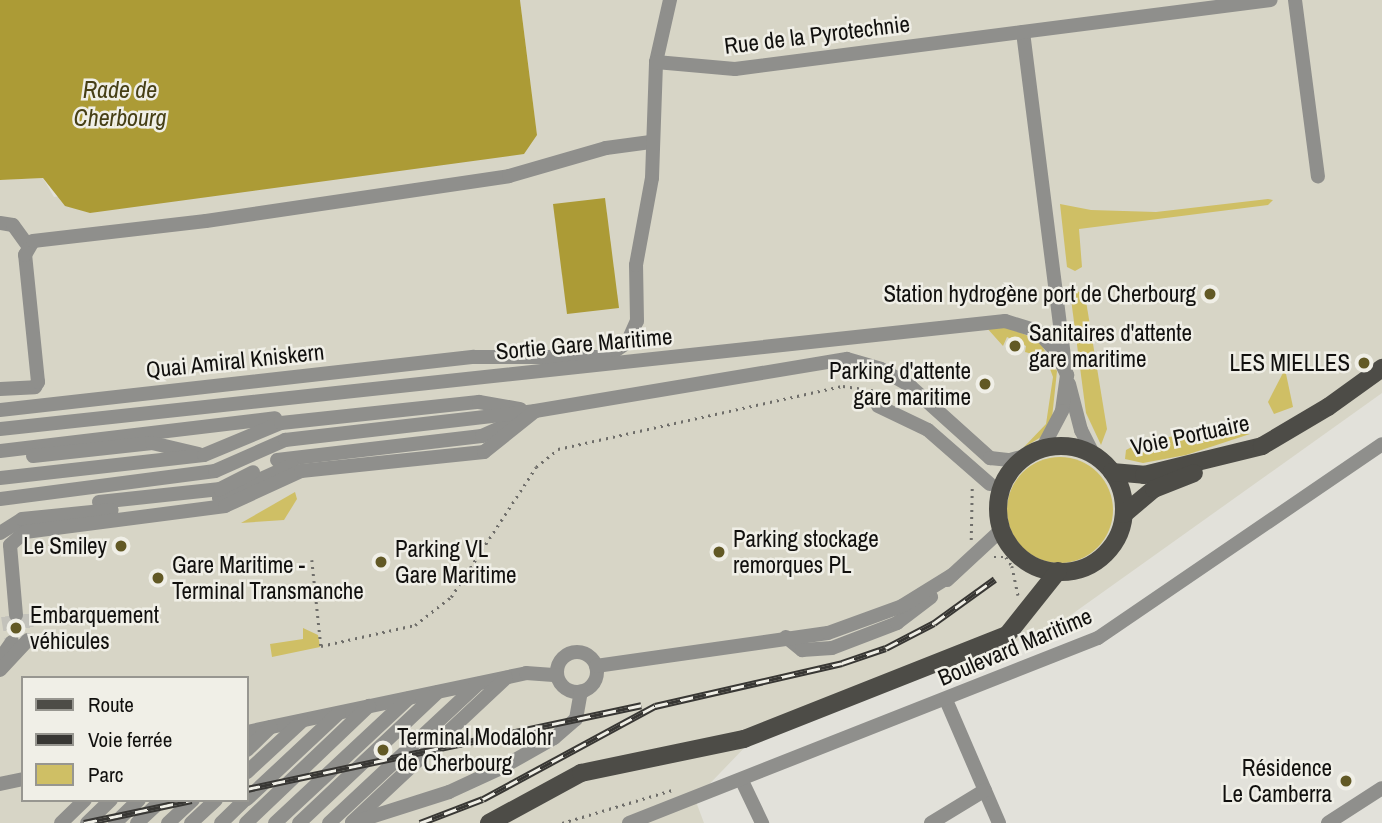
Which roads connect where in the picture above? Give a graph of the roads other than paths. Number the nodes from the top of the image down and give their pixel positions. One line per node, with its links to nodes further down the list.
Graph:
1 (670, 0): 5 (street)
2 (1271, 0): 4 (street, Rue de la Pyrotechnie)
3 (1295, 0): 7 (street)
4 (1023, 32): 5 (street, Rue de la Pyrotechnie); 13 (street)
5 (656, 62): 6 (street)
6 (651, 142): 9 (street); 10 (street)
7 (1318, 177)
8 (0, 223): 9 (street)
9 (28, 246): 14 (street)
10 (592, 360): 11 (street, Quai Amiral Kniskern); 16 (street, Quai Amiral Kniskern)
11 (642, 363): 13 (street, Sortie Gare Maritime); 18 (street, Sortie Gare Maritime)
12 (1382, 368): 24 (main road, Voie Portuaire)
13 (1066, 375): 21 (street); 23 (street)
14 (0, 389)
15 (880, 400): 29 (street)
16 (0, 410)
17 (535, 411): 20 (street); 21 (street); 22 (street); 30 (street); 31 (street); 32 (street); 34 (street); 34 (street)
18 (0, 429)
19 (1382, 444): 49 (street, Boulevard Maritime)
20 (0, 451)
21 (1036, 452): 23 (main road); 35 (main road)
22 (204, 455): 25 (street); 26 (street); 28 (street)
23 (1094, 456): 27 (main road)
24 (1236, 456): 27 (main road, Voie Portuaire); 33 (main road)
25 (0, 460)
26 (0, 471)
27 (1112, 472): 33 (main road)
28 (0, 478)
29 (990, 484)
30 (0, 488)
31 (0, 499)
32 (0, 509)
33 (1124, 514): 37 (main road)
34 (0, 527)
35 (1002, 529): 36 (main road); 41 (street)
36 (1028, 561): 37 (main road); 38 (main road)
37 (1058, 571): 38 (main road)
38 (1020, 619): 82 (main road)
39 (12, 643): 40 (street); 42 (street)
40 (0, 659)
41 (596, 666): 44 (street); 47 (street)
42 (0, 668)
43 (508, 676): 44 (street); 45 (street); 81 (street)
44 (557, 676): 47 (street)
45 (479, 682): 46 (street); 80 (street)
46 (440, 691): 48 (street); 79 (street)
47 (581, 691): 81 (street)
48 (410, 697): 50 (street); 78 (street)
49 (946, 700): 58 (street, Boulevard Maritime); 61 (street)
50 (370, 706): 51 (street); 77 (street)
51 (340, 712): 52 (street); 62 (street)
52 (304, 720): 53 (street); 56 (street)
53 (272, 726): 54 (street); 55 (street)
54 (248, 732)
55 (248, 749)
56 (248, 771)
57 (21, 779): 59 (street)
58 (742, 781): 83 (street, Boulevard Maritime); 84 (street)
59 (0, 784)
60 (1382, 788): 87 (street)
61 (985, 790): 85 (street); 86 (street)
62 (248, 798)
63 (83, 802): 70 (street)
64 (109, 802): 71 (street)
65 (137, 802): 72 (street)
66 (160, 802): 73 (street)
67 (191, 802): 74 (street)
68 (214, 802): 75 (street)
69 (244, 802): 76 (street)
70 (61, 823)
71 (86, 823)
72 (115, 823)
73 (137, 823)
74 (169, 823)
75 (191, 823)
76 (221, 823)
77 (246, 823)
78 (275, 823)
79 (299, 823)
80 (328, 823)
81 (352, 823)
82 (489, 823)
83 (629, 823)
84 (762, 823)
85 (930, 823)
86 (999, 823)
87 (1328, 823)

